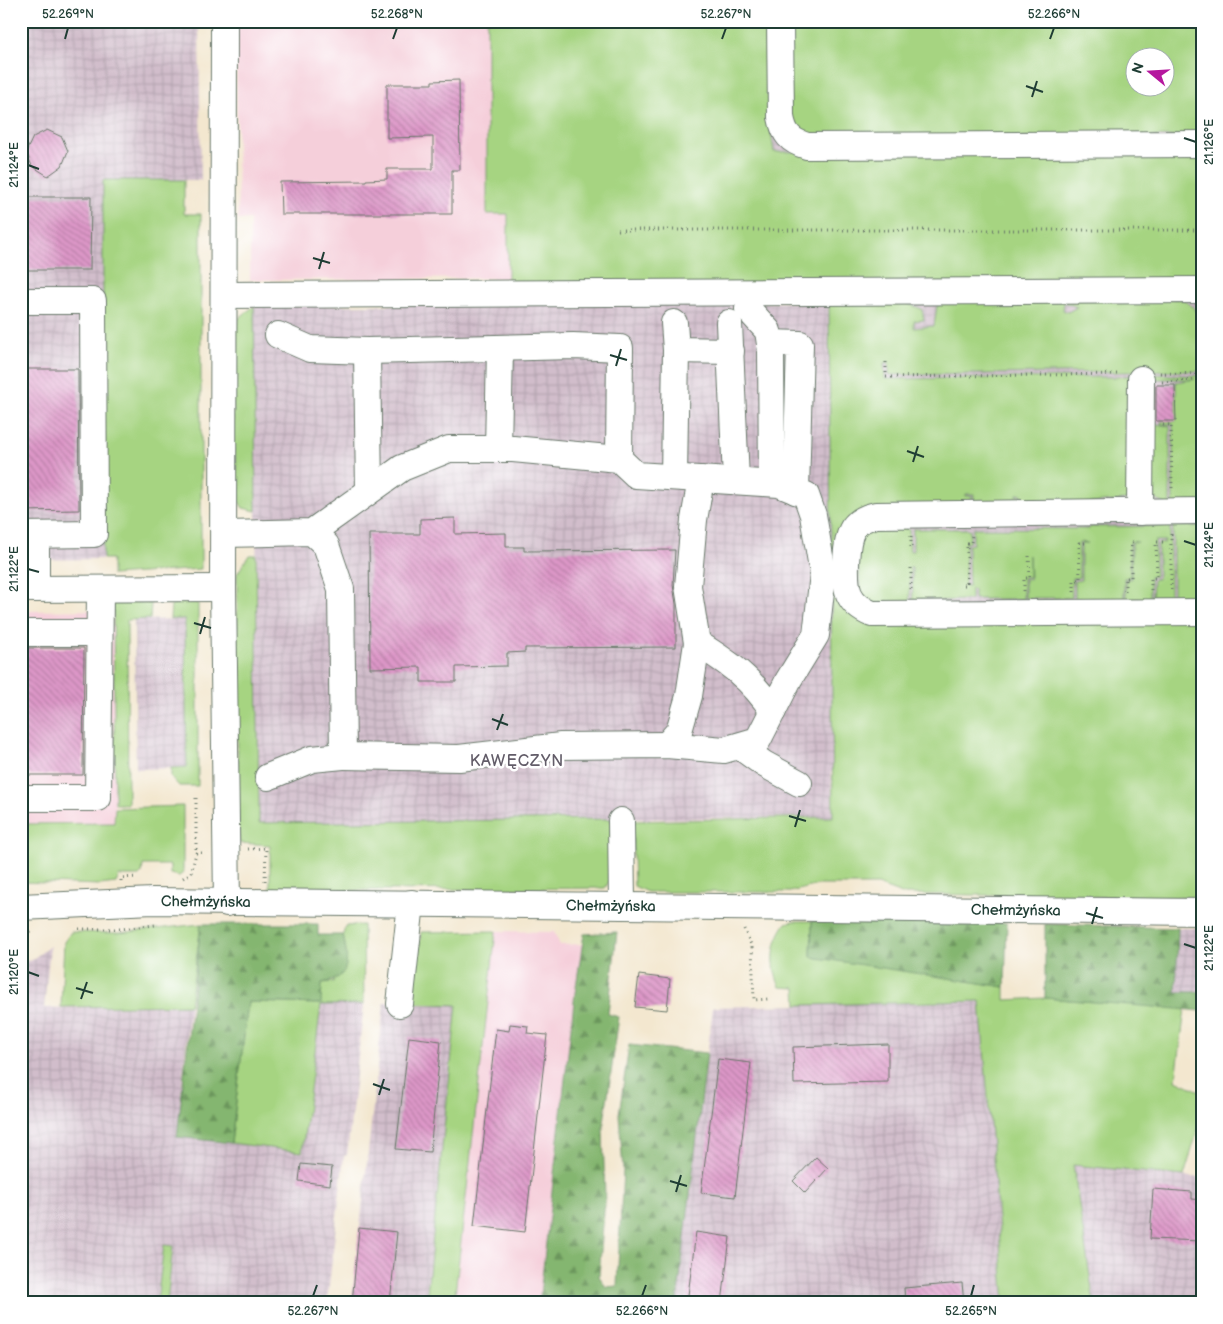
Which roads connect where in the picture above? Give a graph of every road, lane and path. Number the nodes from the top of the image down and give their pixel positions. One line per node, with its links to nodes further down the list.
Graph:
1 (224, 21): 7 (street)
2 (780, 21): 3 (street)
3 (1202, 144)
4 (618, 230): 5 (path)
5 (1202, 230)
6 (1202, 290): 7 (street)
7 (225, 295): 32 (street)
8 (21, 301): 33 (street)
9 (674, 323): 12 (street)
10 (278, 335): 13 (street)
11 (500, 348): 13 (street); 20 (street); 21 (street)
12 (676, 350): 14 (street); 22 (street)
13 (367, 351): 26 (street)
14 (731, 351): 24 (street); 25 (street)
15 (886, 362): 17 (path)
16 (1202, 374): 17 (path)
17 (1140, 377): 18 (path); 28 (street)
18 (1194, 380)
19 (1159, 421): 29 (path)
20 (498, 449): 21 (street); 26 (street)
21 (619, 459): 22 (street)
22 (674, 477): 23 (street)
23 (701, 478): 24 (street); 50 (street)
24 (736, 480): 25 (street)
25 (784, 487): 51 (street)
26 (369, 492): 31 (street)
27 (1202, 511): 29 (street)
28 (1140, 512): 29 (street); 47 (street)
29 (1171, 518): 42 (path)
30 (972, 526): 38 (path)
31 (312, 532): 32 (street); 54 (street)
32 (224, 534): 39 (street)
33 (28, 535): 40 (street)
34 (1139, 542): 45 (path)
35 (1165, 542): 43 (path)
36 (1088, 543): 47 (path)
37 (1030, 555): 44 (path)
38 (964, 585)
39 (223, 588): 41 (street); 60 (street)
40 (28, 589): 41 (street)
41 (100, 589): 49 (street)
42 (1171, 591)
43 (1151, 593)
44 (1024, 594)
45 (1125, 594)
46 (1202, 612): 47 (street)
47 (1074, 613)
48 (21, 633): 49 (street)
49 (99, 633): 57 (street)
50 (697, 643): 51 (street); 52 (street)
51 (772, 711): 53 (street)
52 (667, 745): 53 (street); 54 (street)
53 (739, 746): 56 (street)
54 (343, 756): 55 (street)
55 (268, 777)
56 (799, 783)
57 (21, 798)
58 (196, 798): 61 (path)
59 (621, 821): 68 (street)
60 (227, 851): 61 (path); 64 (path); 66 (street)
61 (196, 854): 63 (path)
62 (139, 877): 65 (path)
63 (175, 878)
64 (265, 885)
65 (121, 903): 66 (street, Chełmżyńska); 69 (street, Chełmżyńska)
66 (227, 903): 67 (street, Chełmżyńska)
67 (410, 903): 68 (street, Chełmżyńska); 71 (street)
68 (622, 906): 70 (street, Chełmżyńska)
69 (21, 907)
70 (1202, 912)
71 (400, 1004)

